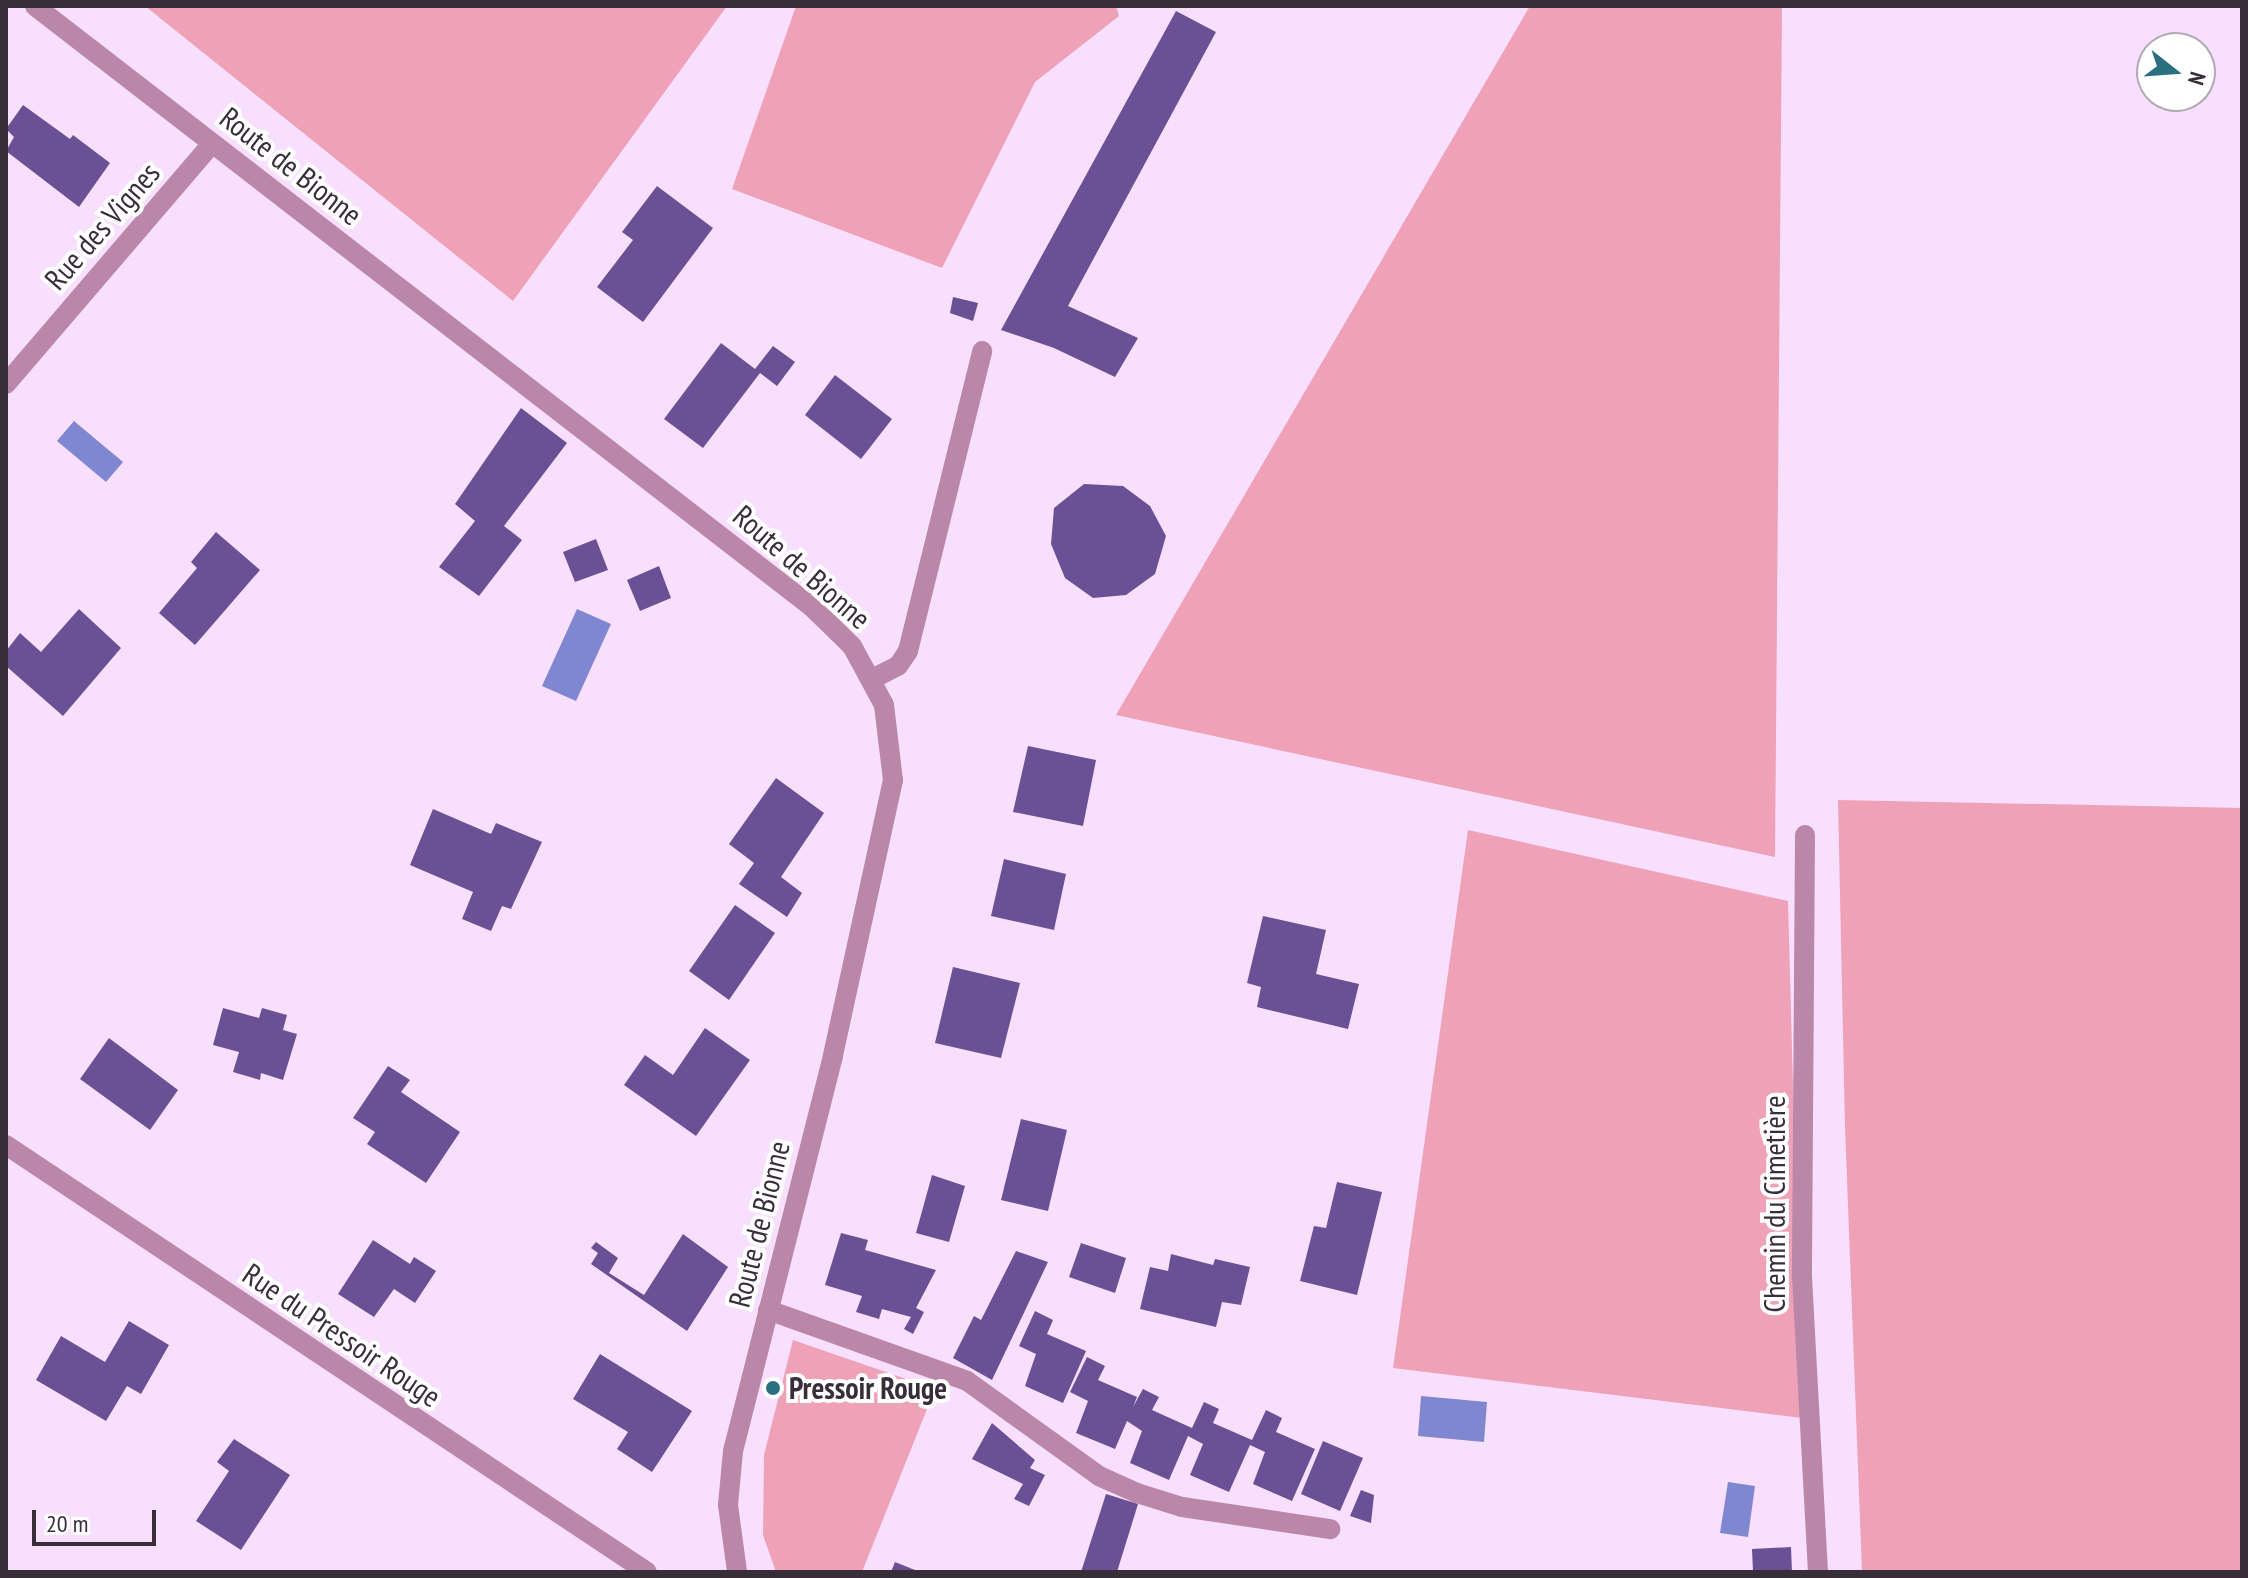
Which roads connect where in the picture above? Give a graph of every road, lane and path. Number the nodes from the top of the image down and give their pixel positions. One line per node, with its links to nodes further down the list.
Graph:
1 (35, 6): 2 (street, Route de Bionne)
2 (212, 144): 4 (street, Rue des Vignes); 5 (street, Route de Bionne)
3 (982, 351): 5 (street)
4 (6, 384)
5 (872, 679): 8 (street, Route de Bionne)
6 (1805, 835): 12 (street, Chemin du Cimetière)
7 (6, 1145): 10 (street, Rue du Pressoir Rouge)
8 (768, 1310): 9 (street); 11 (street, Route de Bionne)
9 (1330, 1529)
10 (647, 1572)
11 (737, 1572)
12 (1818, 1572)

